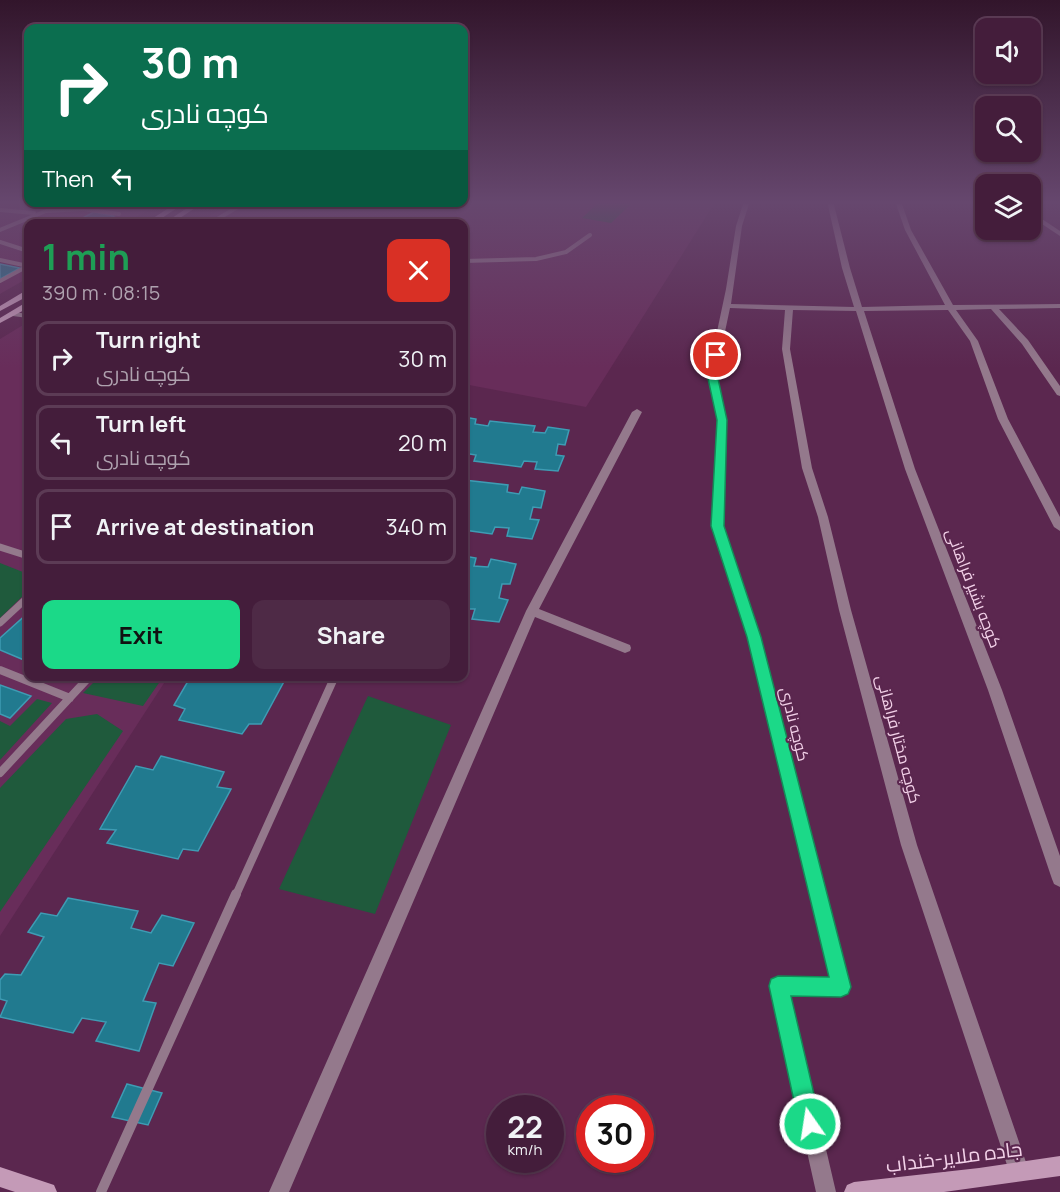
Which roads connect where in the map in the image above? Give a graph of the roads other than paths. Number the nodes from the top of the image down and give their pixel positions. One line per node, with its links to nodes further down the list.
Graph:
1 (546, 257): 6 (lane)
2 (734, 257): 11 (street, کوچه نادری)
3 (845, 257): 19 (street, کوچه بشیر فراهانی)
4 (922, 257): 12 (street)
5 (0, 260): 7 (lane)
6 (468, 261)
7 (24, 265)
8 (24, 268): 9 (lane)
9 (0, 281)
10 (24, 295): 18 (main road)
11 (727, 306): 17 (street); 47 (street, کوچه نادری)
12 (949, 306): 13 (street); 19 (street); 26 (street)
13 (992, 306): 14 (street); 24 (street)
14 (1049, 306): 15 (street); 22 (street)
15 (1060, 306)
16 (24, 307): 20 (main road)
17 (789, 308): 19 (street); 42 (street, کوچه مختار فراهانی)
18 (0, 309)
19 (859, 309): 40 (street, کوچه بشیر فراهانی)
20 (13, 314): 21 (lane); 23 (main road)
21 (24, 315)
22 (1060, 317)
23 (0, 321)
24 (1060, 393)
25 (637, 412): 30 (street)
26 (1060, 527)
27 (0, 547): 28 (lane)
28 (24, 555)
29 (24, 601): 31 (lane)
30 (532, 611): 32 (street); 46 (street)
31 (0, 623)
32 (625, 648)
33 (0, 670): 34 (lane)
34 (24, 680)
35 (28, 681): 38 (lane)
36 (85, 681): 38 (lane)
37 (333, 681): 45 (lane)
38 (70, 698): 39 (lane)
39 (0, 773)
40 (1060, 879)
41 (1060, 1166): 42 (main road, جاده ملایر-خنداب)
42 (1019, 1171): 48 (main road, جاده ملایر-خنداب)
43 (0, 1178): 44 (main road)
44 (47, 1192)
45 (101, 1192)
46 (279, 1192)
47 (826, 1192)
48 (854, 1192)

